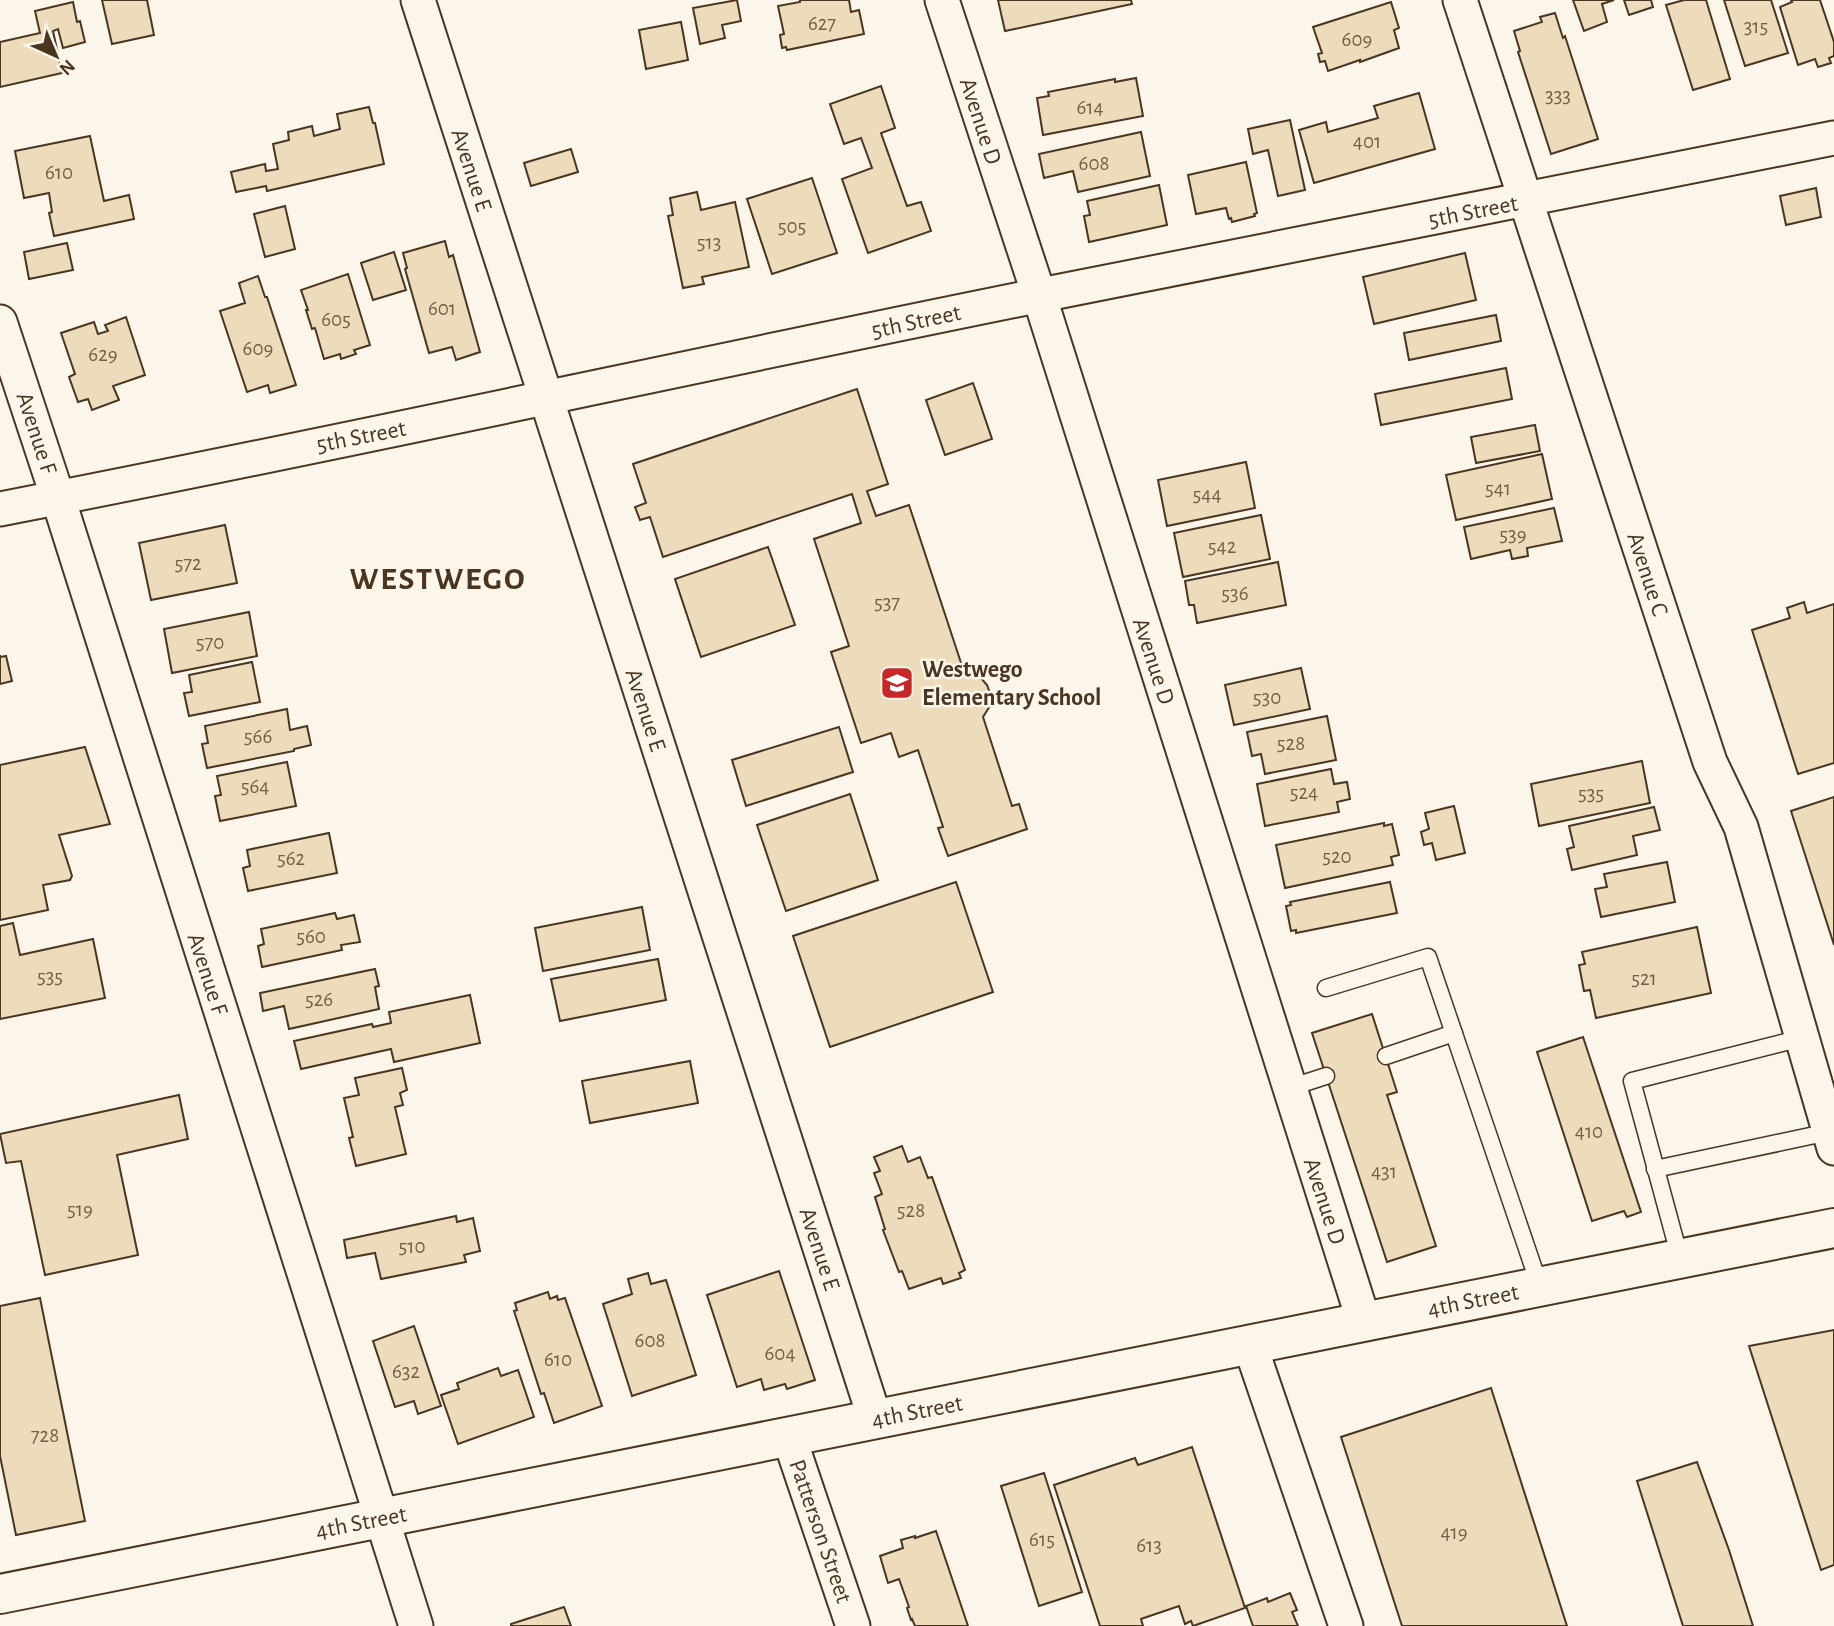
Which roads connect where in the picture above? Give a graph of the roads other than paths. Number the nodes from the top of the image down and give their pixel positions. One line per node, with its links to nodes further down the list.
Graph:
1 (418, 0): 8 (street, Avenue E)
2 (942, 0): 6 (street, Avenue D)
3 (1460, 0): 5 (street, Avenue C)
4 (1834, 138): 5 (street, 5th Street)
5 (1525, 200): 6 (street, 5th Street); 13 (street, Avenue C)
6 (1039, 295): 8 (street, 5th Street); 16 (street, Avenue D)
7 (0, 322): 9 (street, Avenue F)
8 (546, 399): 9 (street, 5th Street); 24 (street, Avenue E)
9 (58, 498): 10 (street, 5th Street); 26 (street, Avenue F)
10 (0, 509)
11 (1326, 988): 12 (lane)
12 (1454, 1033): 14 (lane); 21 (lane)
13 (1802, 1038): 17 (street, Avenue C); 18 (lane)
14 (1386, 1056)
15 (1326, 1076): 16 (lane)
16 (1290, 1088): 22 (street, Avenue D)
17 (1832, 1140): 18 (lane)
18 (1655, 1168): 20 (lane)
19 (1834, 1228): 20 (main road, 4th Street)
20 (1680, 1259): 21 (main road, 4th Street)
21 (1540, 1287): 22 (main road, 4th Street)
22 (1364, 1322): 23 (main road, 4th Street)
23 (1250, 1345): 24 (main road, 4th Street); 30 (street)
24 (875, 1419): 25 (main road, 4th Street)
25 (789, 1437): 26 (main road, 4th Street); 29 (street, Patterson Street)
26 (381, 1518): 27 (main road, 4th Street); 28 (street, Avenue F)
27 (0, 1594)
28 (416, 1626)
29 (853, 1626)
30 (1346, 1626)

